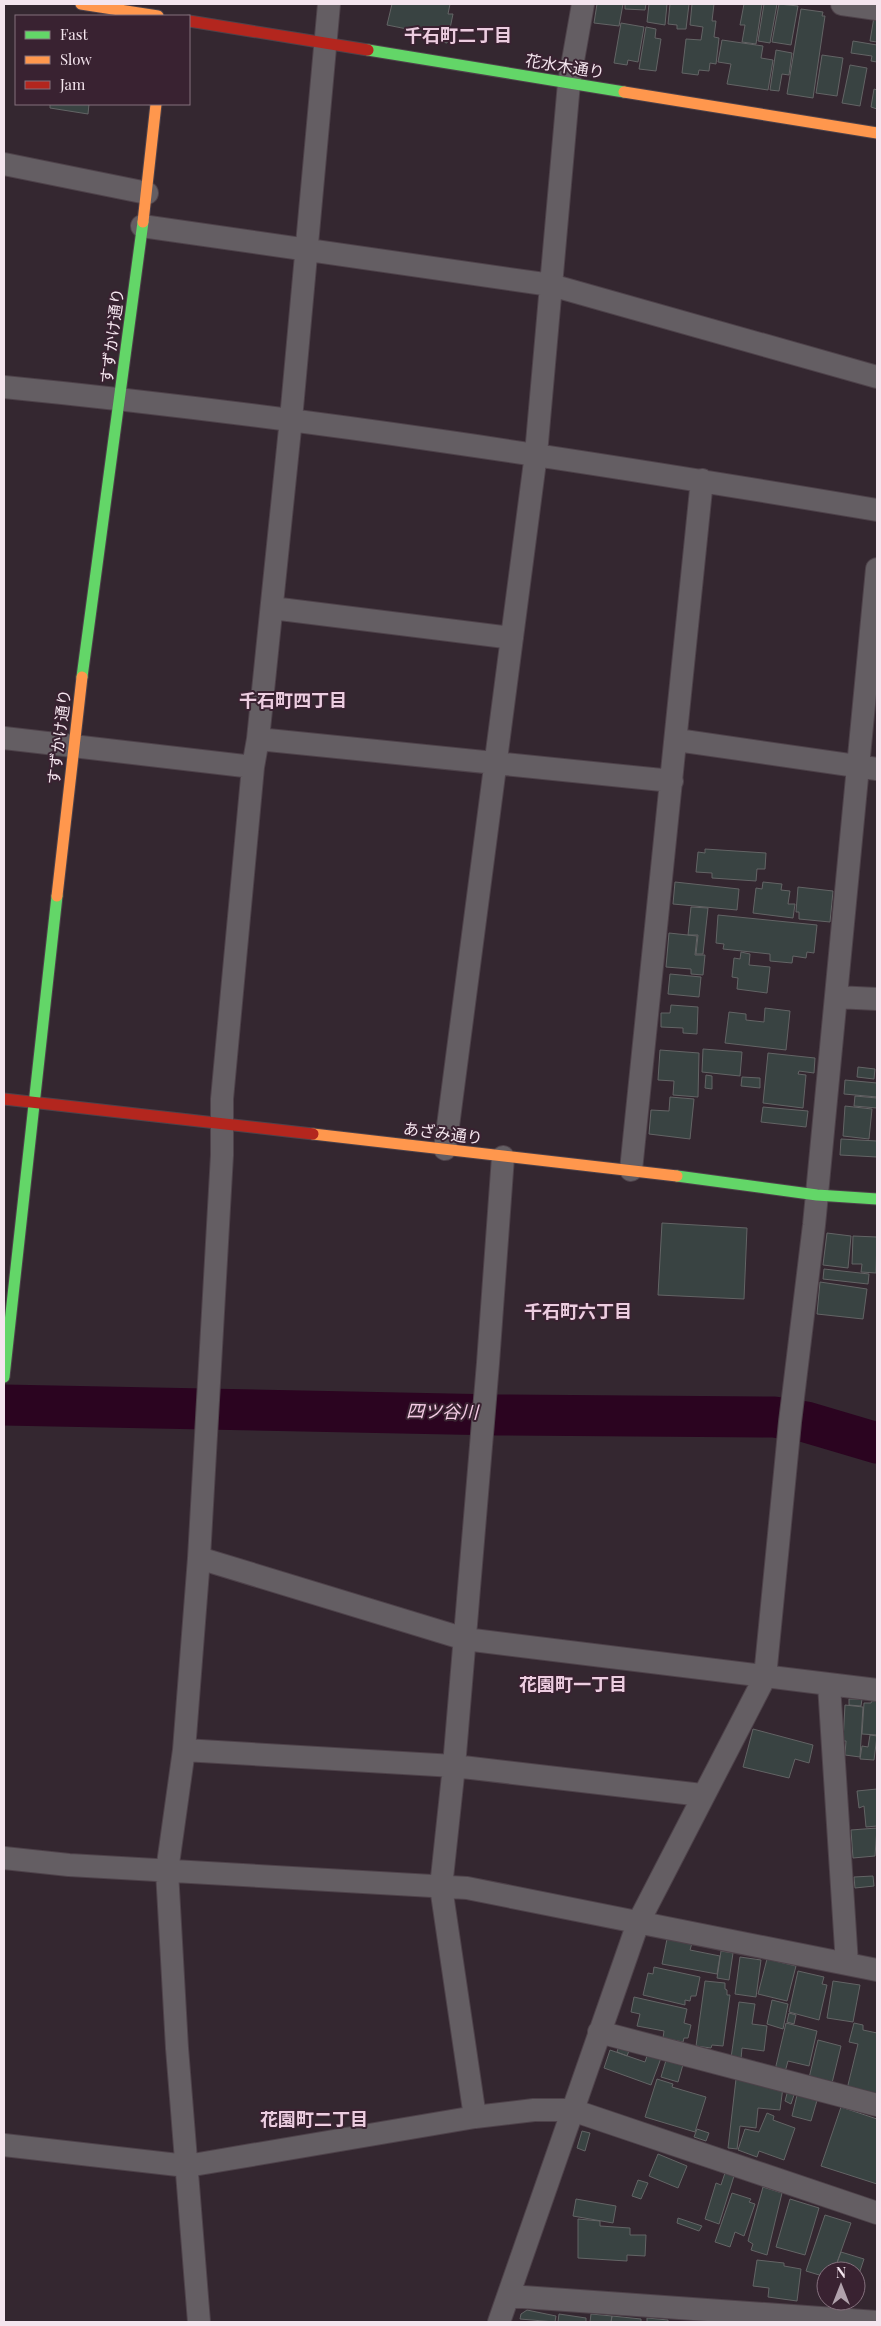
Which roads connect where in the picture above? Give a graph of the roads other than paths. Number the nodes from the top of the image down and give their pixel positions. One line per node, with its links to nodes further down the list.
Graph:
1 (81, 4): 6 (street)
2 (329, 4): 8 (street)
3 (583, 4): 9 (street)
4 (842, 4): 5 (street)
5 (877, 9)
6 (163, 14)
7 (190, 21): 8 (street, 花水木通り)
8 (324, 43): 9 (street, 花水木通り); 15 (street)
9 (569, 83): 11 (street, 花水木通り); 16 (street)
10 (156, 105): 13 (street, すずかけ通り)
11 (877, 133)
12 (4, 164): 13 (street)
13 (147, 193): 14 (street, すずかけ通り)
14 (142, 226): 15 (street); 19 (street, すずかけ通り)
15 (306, 248): 16 (street); 20 (street)
16 (551, 285): 17 (street); 21 (street)
17 (877, 377)
18 (4, 387): 19 (street)
19 (120, 398): 20 (street); 30 (street, すずかけ通り)
20 (291, 419): 21 (street); 25 (street)
21 (536, 454): 22 (street); 26 (street)
22 (702, 480): 23 (street); 29 (street)
23 (877, 510)
24 (877, 569): 33 (street)
25 (272, 608): 26 (street); 28 (street)
26 (512, 638): 31 (street)
27 (4, 738): 30 (street)
28 (258, 739): 31 (street); 32 (street)
29 (677, 740): 33 (street); 34 (street)
30 (73, 745): 32 (street); 38 (street, すずかけ通り)
31 (496, 762): 34 (street); 40 (street)
32 (253, 767): 39 (street)
33 (867, 768): 35 (street)
34 (672, 781): 42 (street)
35 (836, 997): 36 (street); 43 (street)
36 (877, 999)
37 (4, 1099): 38 (street, あざみ通り)
38 (34, 1102): 39 (street, あざみ通り); 45 (street, すずかけ通り)
39 (221, 1124): 40 (street, あざみ通り); 46 (street)
40 (445, 1149): 41 (street, あざみ通り)
41 (503, 1157): 42 (street, あざみ通り); 47 (street)
42 (631, 1170): 43 (street, あざみ通り)
43 (817, 1195): 44 (street, あざみ通り); 48 (street)
44 (877, 1199)
45 (4, 1376)
46 (199, 1558): 47 (street); 51 (street)
47 (465, 1639): 48 (street); 52 (street)
48 (765, 1677): 49 (street); 53 (street)
49 (829, 1684): 50 (street); 58 (street)
50 (877, 1690)
51 (184, 1750): 52 (street); 55 (street)
52 (454, 1766): 53 (street); 56 (street)
53 (702, 1796): 57 (street)
54 (4, 1858): 55 (street)
55 (167, 1871): 56 (street); 65 (street)
56 (441, 1887): 57 (street); 63 (street)
57 (638, 1923): 58 (street); 60 (street)
58 (847, 1964): 59 (street)
59 (877, 1970)
60 (599, 2032): 61 (street); 62 (street)
61 (877, 2105)
62 (572, 2110): 63 (street); 66 (street); 67 (street)
63 (475, 2117): 65 (street)
64 (4, 2145): 65 (street)
65 (187, 2166): 68 (street)
66 (877, 2213)
67 (509, 2296): 69 (street); 70 (street)
68 (199, 2322)
69 (499, 2322)
70 (877, 2322)

